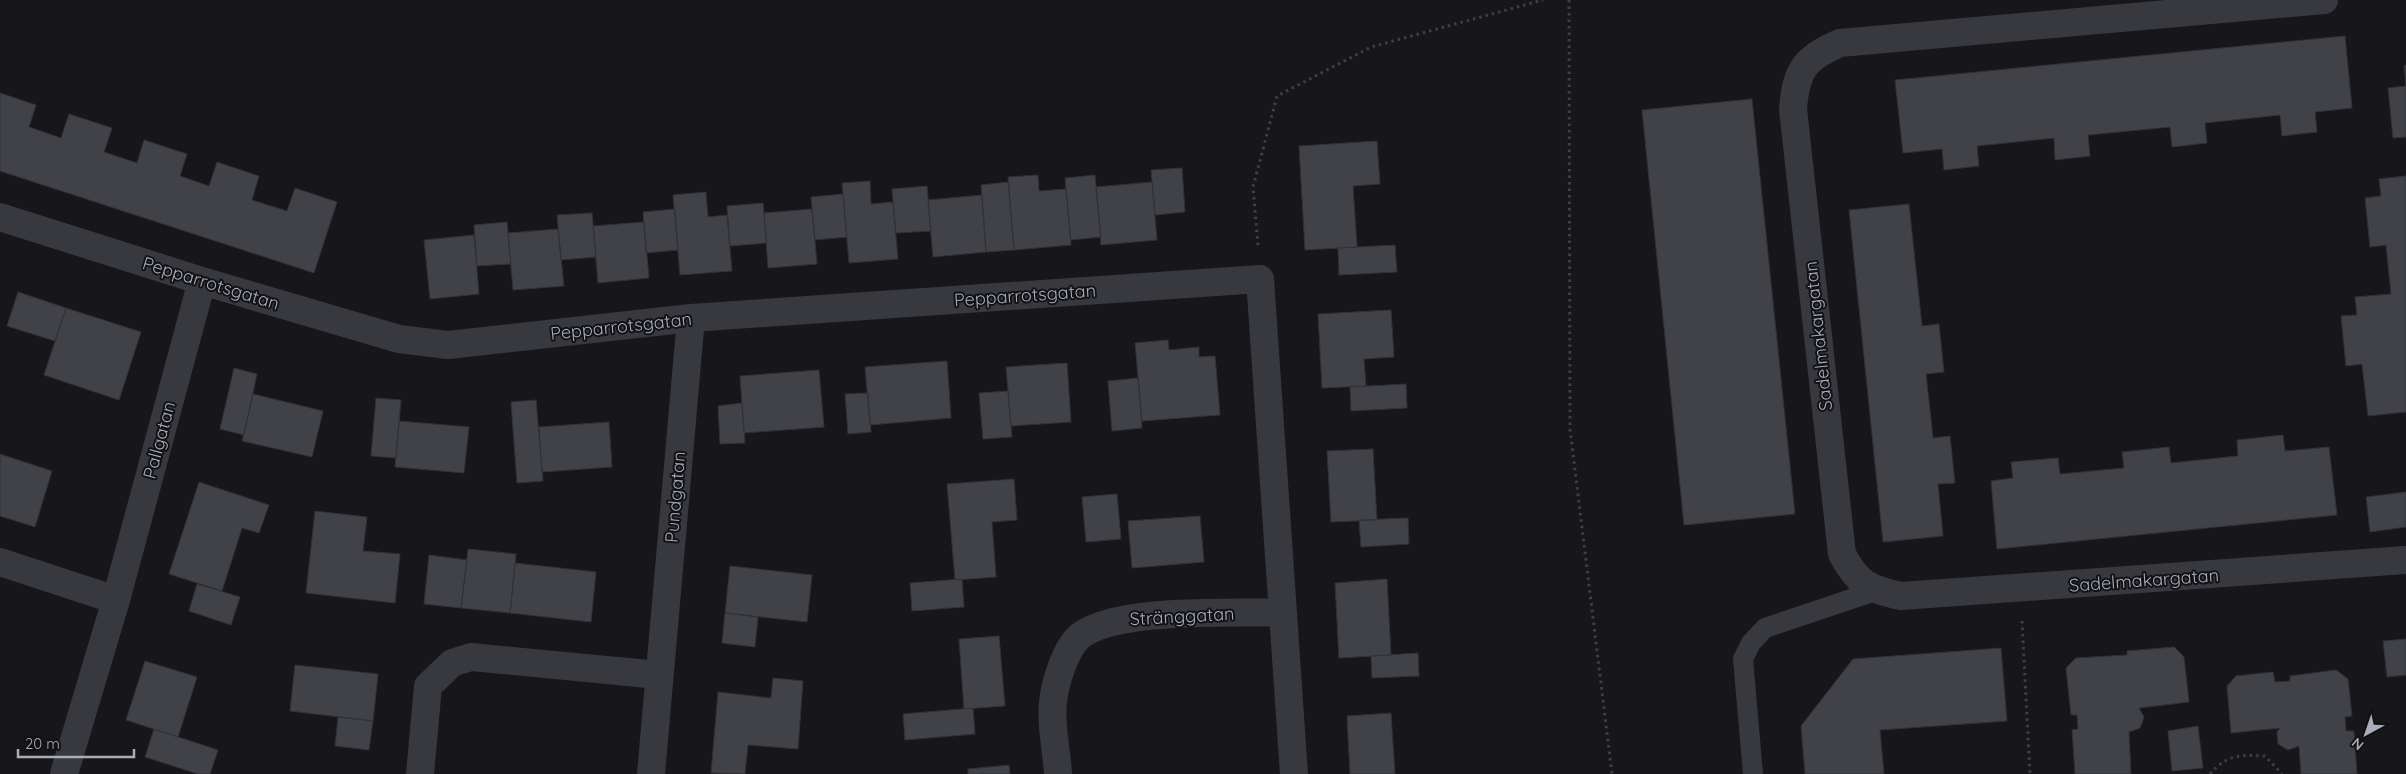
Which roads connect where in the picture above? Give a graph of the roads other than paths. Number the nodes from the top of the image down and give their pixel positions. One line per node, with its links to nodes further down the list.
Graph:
1 (2324, 0): 7 (street, Sadelmakargatan)
2 (0, 217): 3 (street, Pepparrotsgatan)
3 (202, 281): 4 (street, Pepparrotsgatan); 8 (street, Pallgatan)
4 (691, 318): 9 (street, Pepparrotsgatan); 10 (street, Pundgatan)
5 (2406, 560): 7 (street, Sadelmakargatan)
6 (0, 562): 8 (street)
7 (1875, 591): 16 (lane)
8 (116, 600): 11 (street, Pallgatan)
9 (1282, 612): 14 (street, Stränggatan); 15 (street)
10 (659, 675): 12 (street); 13 (street, Pundgatan)
11 (64, 774)
12 (420, 774)
13 (652, 774)
14 (1058, 774)
15 (1294, 774)
16 (1753, 774)

